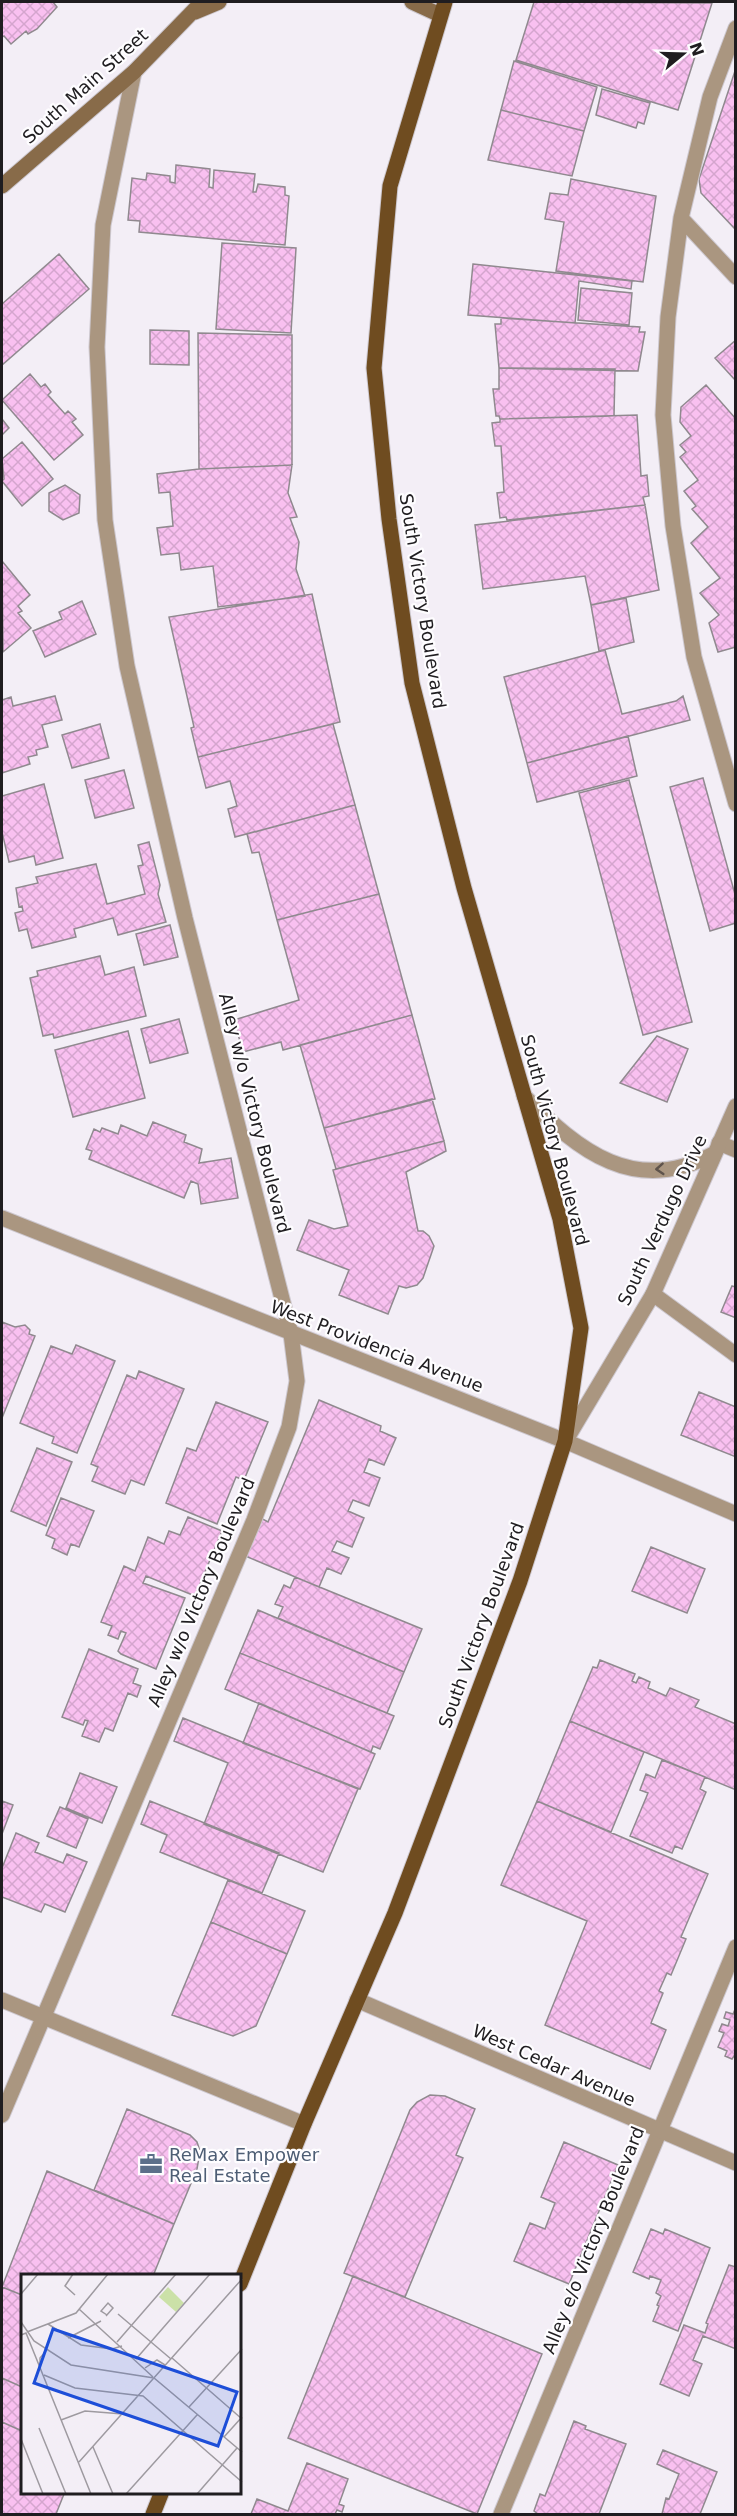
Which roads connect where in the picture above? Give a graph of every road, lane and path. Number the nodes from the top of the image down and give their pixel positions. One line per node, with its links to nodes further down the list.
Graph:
1 (219, 2): 3 (main road, South Main Street)
2 (412, 2): 4 (main road)
3 (198, 7): 6 (main road, South Main Street)
4 (442, 8): 11 (main road, South Victory Boulevard)
5 (735, 28): 8 (street)
6 (134, 72): 7 (main road, South Main Street); 17 (street, Alley w/o Victory Boulevard)
7 (2, 186)
8 (681, 218): 9 (street); 10 (street)
9 (735, 277)
10 (735, 804)
11 (524, 1096): 13 (street, one-way to 11); 19 (main road, South Victory Boulevard)
12 (735, 1106): 13 (street, South Verdugo Drive)
13 (717, 1148): 14 (street); 16 (street, South Verdugo Drive)
14 (735, 1150)
15 (2, 1218): 17 (street, West Providencia Avenue)
16 (653, 1294): 18 (street); 19 (street, South Verdugo Drive)
17 (291, 1334): 19 (street, West Providencia Avenue); 24 (street, Alley w/o Victory Boulevard)
18 (735, 1355)
19 (565, 1440): 20 (street, West Providencia Avenue); 23 (main road, South Victory Boulevard)
20 (735, 1514)
21 (735, 1947): 27 (street, Alley e/o Victory Boulevard)
22 (2, 2000): 24 (street)
23 (357, 2000): 26 (main road, South Victory Boulevard); 27 (street, West Cedar Avenue)
24 (42, 2017): 25 (street, Alley w/o Victory Boulevard); 26 (street)
25 (2, 2115)
26 (304, 2124): 29 (main road, South Victory Boulevard)
27 (659, 2132): 28 (street, West Cedar Avenue); 32 (street, Alley e/o Victory Boulevard)
28 (735, 2163)
29 (242, 2279)
30 (160, 2495): 31 (main road)
31 (153, 2514)
32 (501, 2514)

